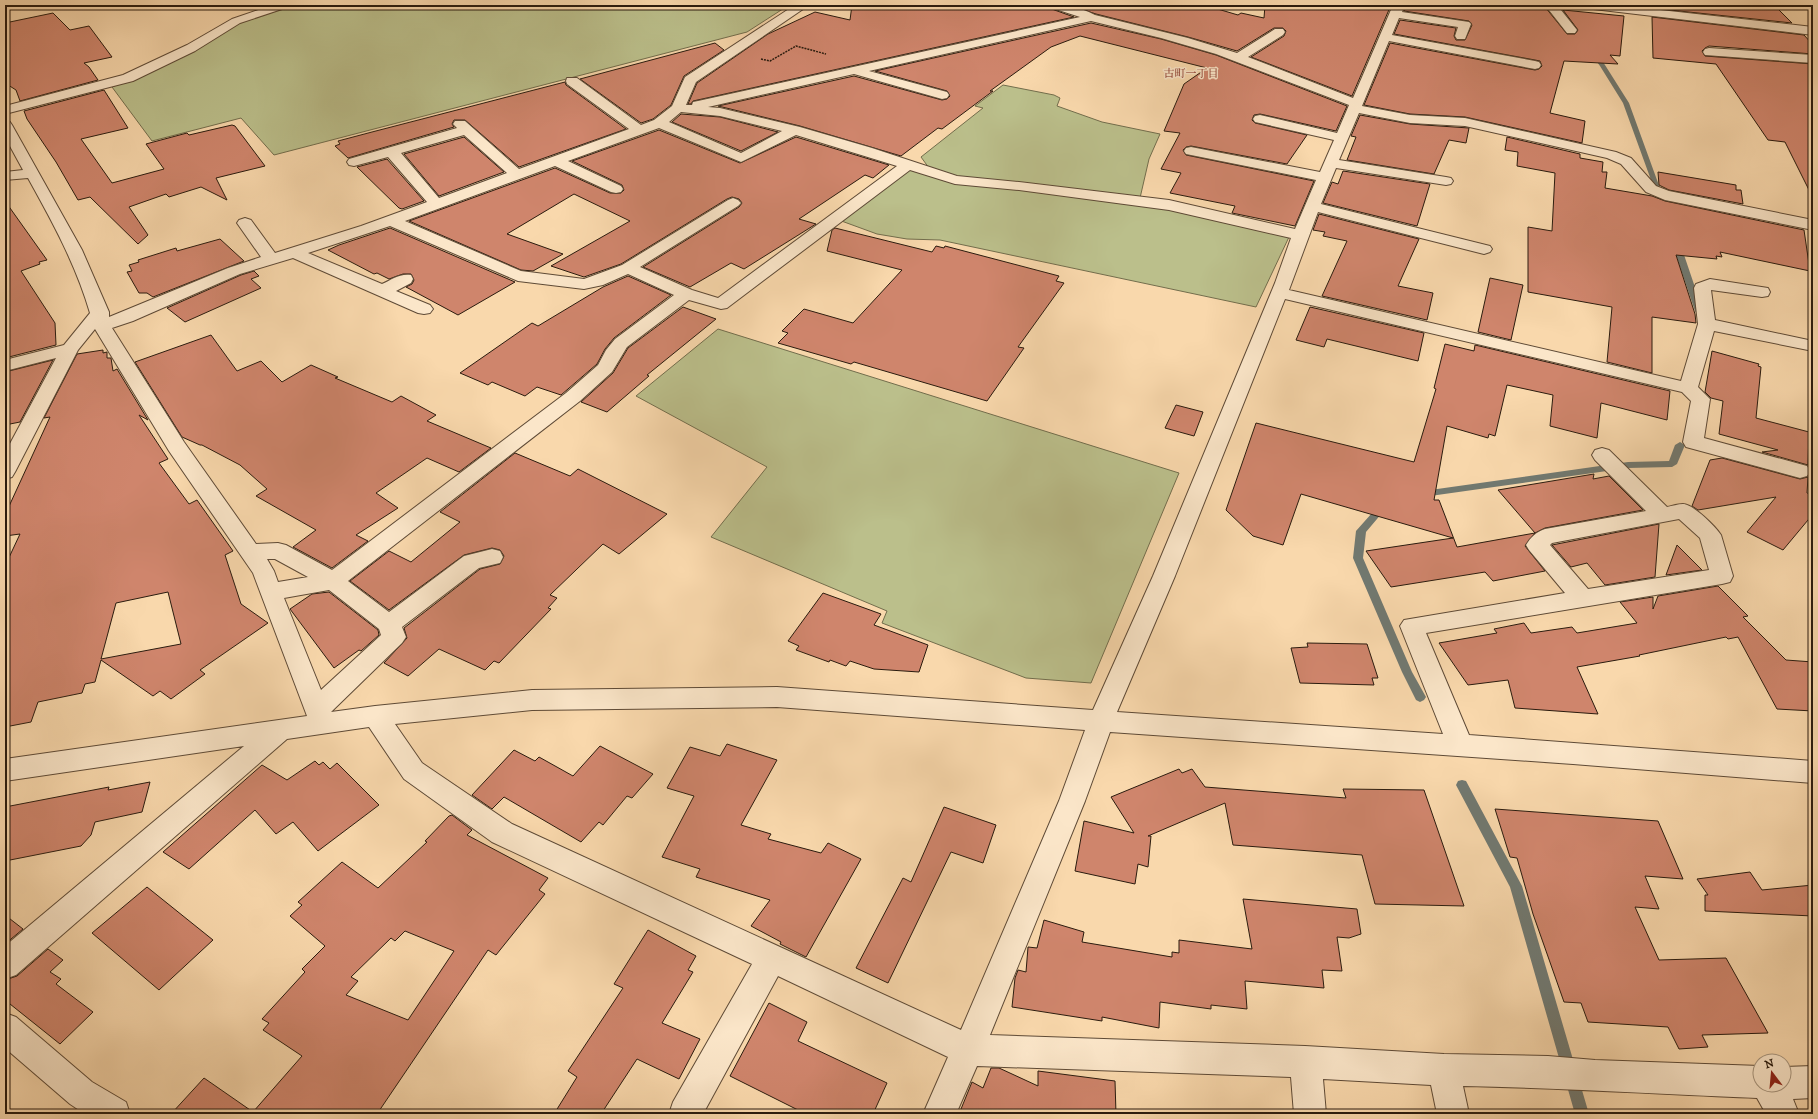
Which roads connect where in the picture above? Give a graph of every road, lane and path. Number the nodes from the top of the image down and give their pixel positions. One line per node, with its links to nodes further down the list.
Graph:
1 (284, 5): 26 (street)
2 (803, 5): 15 (street)
3 (1053, 5): 8 (street)
4 (1551, 5): 10 (street)
5 (1585, 5): 9 (street)
6 (1397, 10): 13 (street); 14 (street)
7 (1722, 10): 9 (street)
8 (1091, 18): 17 (street); 20 (street)
9 (1728, 21): 11 (street)
10 (1571, 30)
11 (1813, 31)
12 (1279, 32): 17 (street)
13 (1461, 36)
14 (1385, 37): 19 (street); 24 (street)
15 (735, 50): 20 (path); 25 (street)
16 (1709, 52): 18 (street)
17 (1238, 58): 24 (street)
18 (1813, 59)
19 (1536, 65)
20 (871, 67): 21 (street)
21 (853, 71): 23 (street); 25 (street)
22 (572, 81): 30 (street)
23 (942, 95)
24 (1355, 106): 32 (street); 52 (street)
25 (678, 108): 28 (street); 31 (street)
26 (5, 110)
27 (1260, 119): 32 (street)
28 (659, 123): 30 (street); 35 (street)
29 (5, 125): 41 (street)
30 (639, 130): 36 (street)
31 (795, 130): 35 (street); 39 (street)
32 (1341, 138): 38 (street)
33 (1191, 151): 44 (street)
34 (392, 152): 37 (street); 42 (street); 47 (street)
35 (741, 158): 40 (street)
36 (554, 160): 42 (street); 46 (street)
37 (354, 162)
38 (1330, 163): 44 (street); 45 (street)
39 (908, 164): 53 (street); 62 (street)
40 (728, 165)
41 (32, 173): 43 (street); 64 (street)
42 (516, 174): 47 (street)
43 (5, 176)
44 (1324, 177): 49 (street)
45 (1446, 181)
46 (616, 189)
47 (436, 203): 50 (street)
48 (733, 203): 57 (street)
49 (1312, 206): 53 (street); 54 (street)
50 (390, 220): 55 (street); 57 (street)
51 (245, 223): 56 (street)
52 (1813, 225)
53 (1300, 235): 61 (street)
54 (1484, 249)
55 (293, 252): 56 (street); 59 (street)
56 (271, 259): 64 (street)
57 (628, 268): 62 (street)
58 (405, 280): 59 (street)
59 (382, 291): 63 (street)
60 (1762, 292): 65 (street)
61 (1279, 293): 69 (street); 82 (street)
62 (686, 294): 76 (street)
63 (424, 309)
64 (101, 318): 67 (street); 74 (street)
65 (1707, 324): 66 (street); 69 (street)
66 (1813, 346)
67 (70, 349): 68 (street); 72 (street)
68 (5, 366)
69 (1688, 388): 71 (street)
70 (1602, 455): 73 (street)
71 (1800, 471)
72 (5, 472)
73 (1663, 515): 78 (street); 78 (street)
74 (250, 552): 76 (street); 77 (street)
75 (492, 556): 79 (street)
76 (333, 581): 77 (street); 79 (street)
77 (271, 592): 81 (street)
78 (1583, 598): 84 (street)
79 (390, 624): 81 (street)
80 (375, 716): 81 (street); 82 (street); 87 (street)
81 (320, 717): 83 (street)
82 (1100, 720): 84 (street); 90 (street)
83 (279, 731): 85 (street); 88 (street)
84 (1460, 745): 86 (street)
85 (5, 770)
86 (1813, 772)
87 (771, 959): 90 (street); 98 (street)
88 (5, 965)
89 (5, 1028): 97 (street)
90 (968, 1050): 91 (street); 99 (street)
91 (1305, 1062): 92 (street); 100 (street)
92 (1444, 1070): 93 (street); 101 (street)
93 (1752, 1082)
94 (1813, 1082): 95 (street)
95 (1792, 1083)
96 (1772, 1093): 102 (street)
97 (114, 1114)
98 (685, 1114)
99 (939, 1114)
100 (1310, 1114)
101 (1452, 1114)
102 (1783, 1114)

